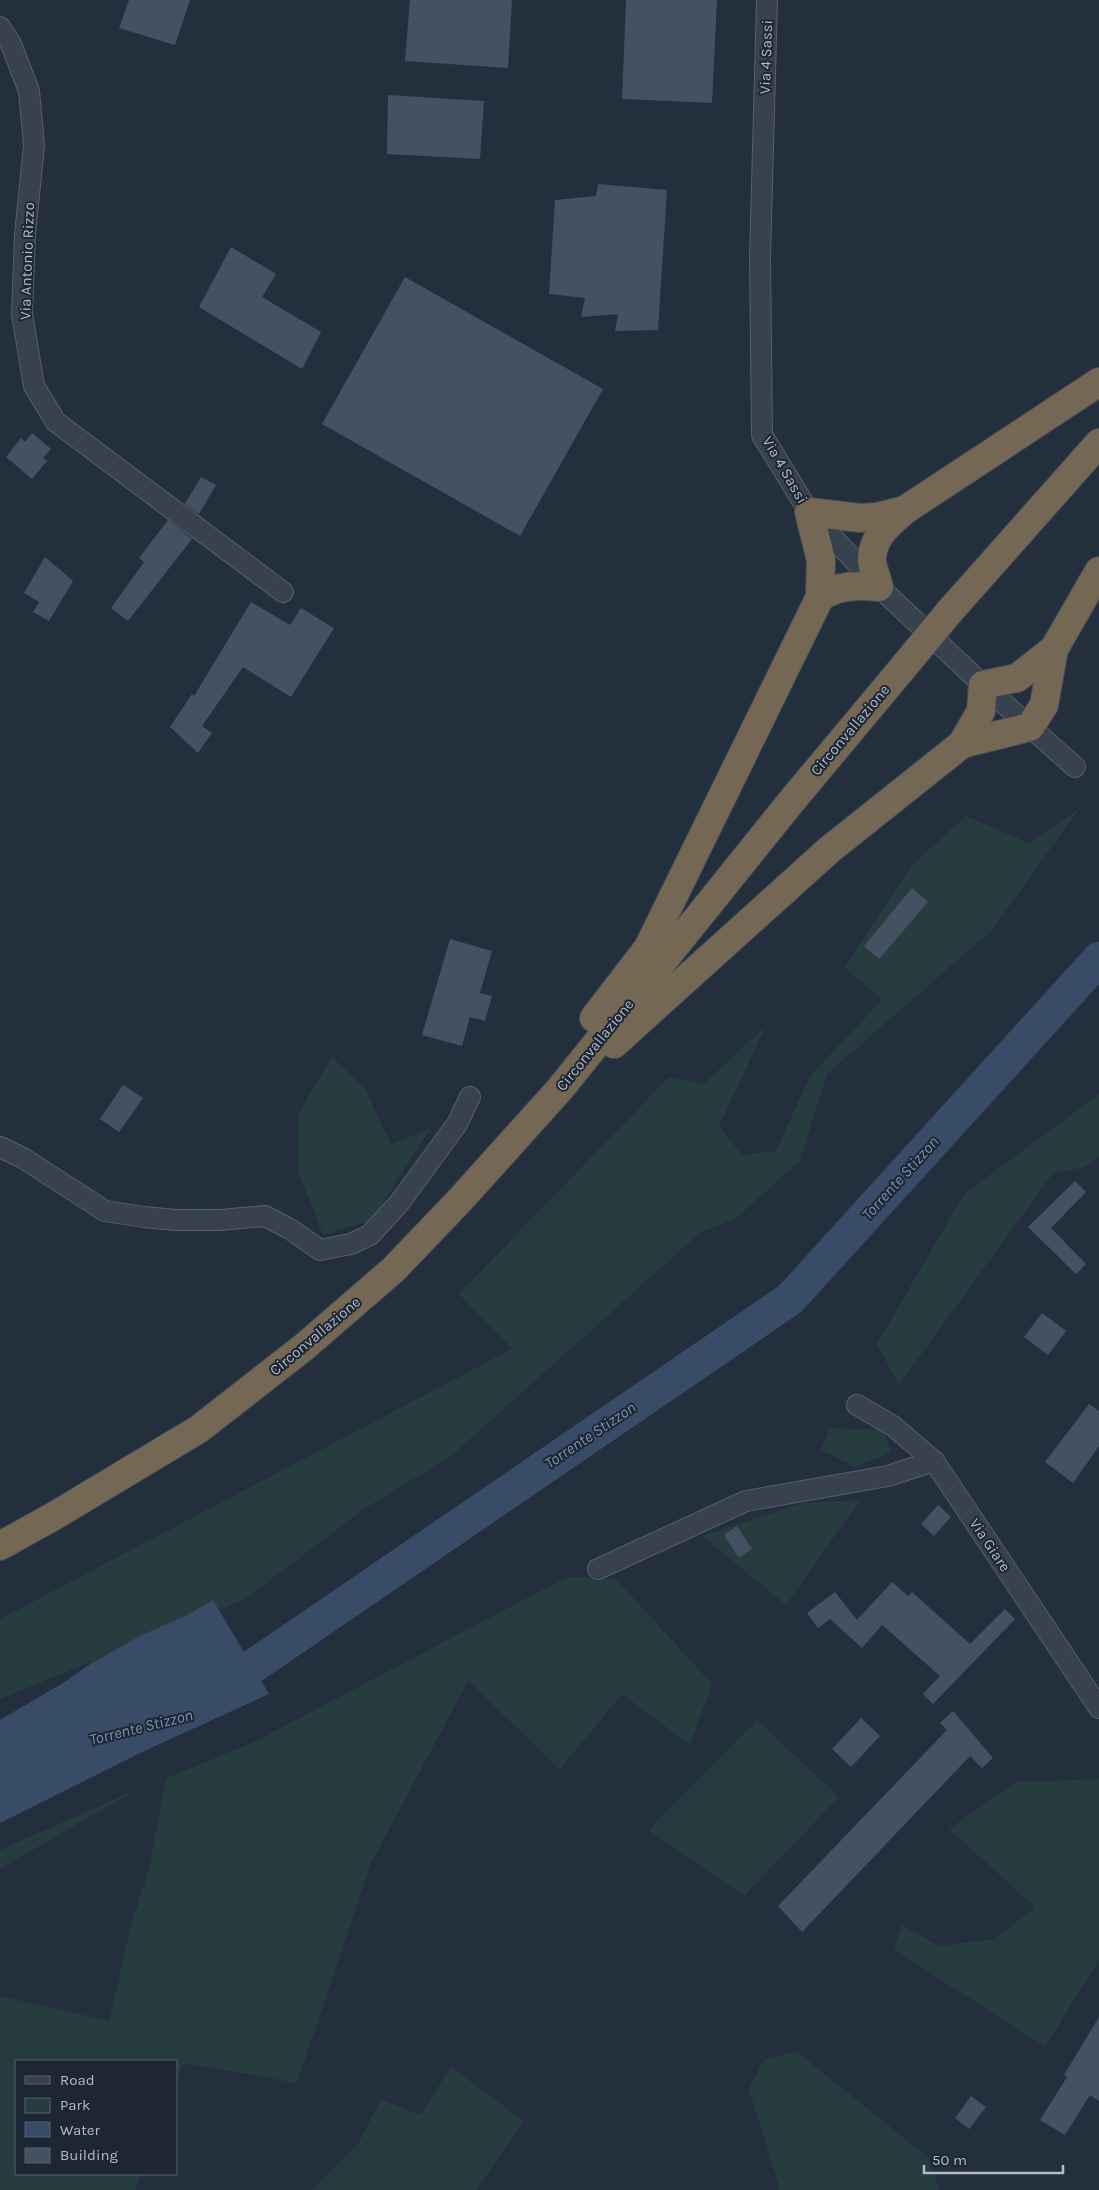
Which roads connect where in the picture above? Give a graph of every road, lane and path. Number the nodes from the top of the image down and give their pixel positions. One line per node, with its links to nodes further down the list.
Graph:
1 (767, 0): 6 (street, Via 4 Sassi)
2 (0, 27): 9 (street, Via Antonio Rizzo)
3 (1099, 382): 5 (highway)
4 (1099, 443): 16 (highway, Circonvallazione, bridge)
5 (905, 510): 6 (highway); 8 (highway)
6 (809, 512): 8 (street, Via 4 Sassi); 10 (highway)
7 (1099, 571): 11 (highway)
8 (879, 587): 10 (highway); 12 (street, Via 4 Sassi)
9 (283, 592)
10 (820, 597): 16 (highway)
11 (1054, 649): 12 (highway); 13 (highway)
12 (983, 685): 13 (street, Via 4 Sassi); 14 (highway)
13 (1030, 727): 14 (highway); 15 (street, Via 4 Sassi)
14 (962, 744): 16 (highway)
15 (1075, 767)
16 (591, 1051): 21 (highway, Circonvallazione)
17 (470, 1097): 18 (street)
18 (0, 1147)
19 (857, 1406): 20 (street, Via Giare)
20 (934, 1462): 22 (street); 23 (street, Via Giare)
21 (0, 1546)
22 (598, 1569)
23 (1099, 1708)

